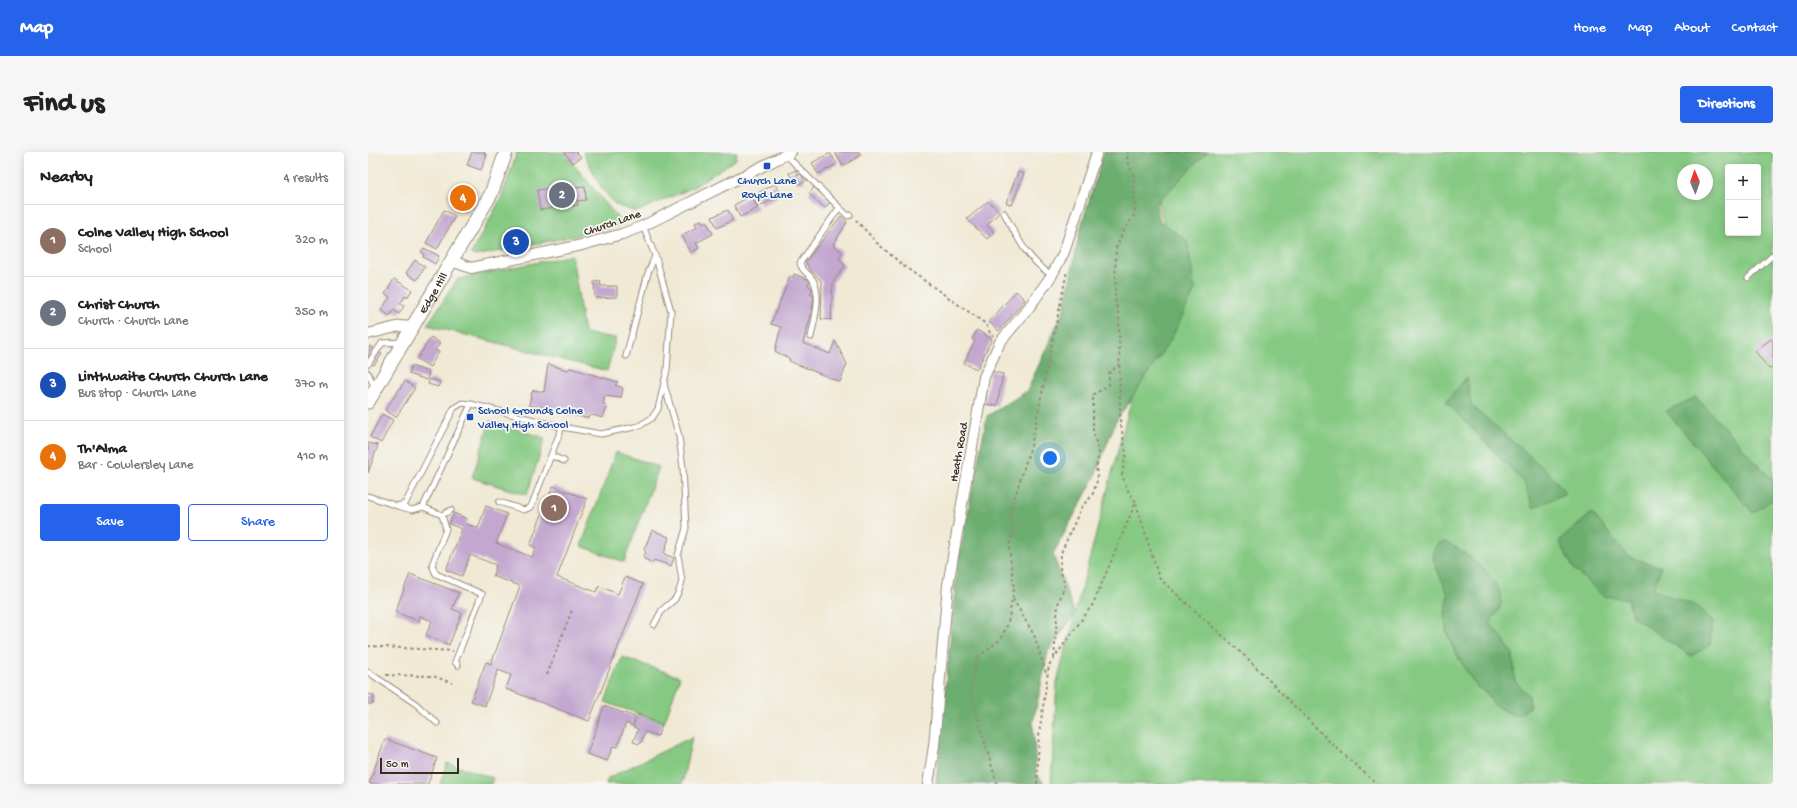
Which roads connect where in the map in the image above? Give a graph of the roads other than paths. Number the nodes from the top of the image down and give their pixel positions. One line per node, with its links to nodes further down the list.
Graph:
1 (506, 152): 10 (street, Edge Hill)
2 (1097, 152): 11 (street, Heath Road)
3 (788, 153): 4 (lane); 7 (street, Church Lane)
4 (839, 208): 6 (lane); 15 (lane)
5 (1004, 213): 11 (lane)
6 (850, 215)
7 (643, 226): 9 (lane); 10 (street, Church Lane)
8 (1773, 255): 12 (lane)
9 (655, 256): 17 (lane); 20 (lane)
10 (452, 261): 13 (street, Edge Hill)
11 (1052, 275): 37 (street, Heath Road)
12 (1748, 278)
13 (413, 325): 14 (street); 16 (street, Edge Hill)
14 (368, 334)
15 (811, 337)
16 (403, 342): 18 (lane); 21 (street, Edge Hill)
17 (626, 356)
18 (368, 364)
19 (368, 373): 21 (lane)
20 (664, 383): 24 (lane); 33 (lane)
21 (376, 389): 22 (street, Edge Hill)
22 (368, 402)
23 (471, 404): 24 (lane); 29 (lane); 30 (lane)
24 (562, 427): 25 (lane)
25 (552, 456): 26 (lane); 28 (lane)
26 (564, 461)
27 (368, 496): 29 (lane)
28 (499, 502)
29 (397, 506): 30 (lane)
30 (423, 507): 32 (lane)
31 (451, 510): 32 (lane)
32 (442, 515): 34 (lane)
33 (654, 625)
34 (458, 665)
35 (368, 672): 36 (lane)
36 (437, 723)
37 (928, 784)

